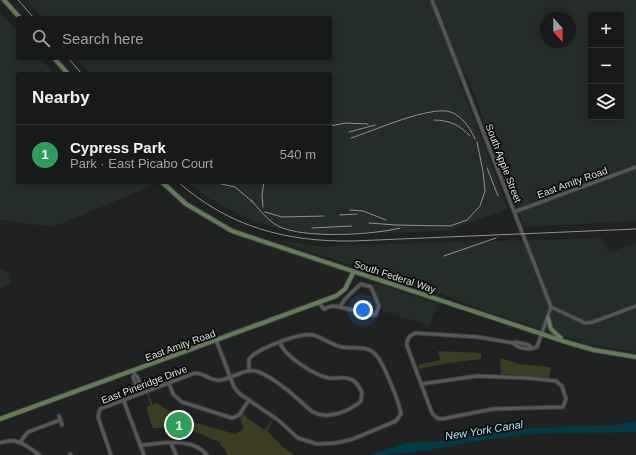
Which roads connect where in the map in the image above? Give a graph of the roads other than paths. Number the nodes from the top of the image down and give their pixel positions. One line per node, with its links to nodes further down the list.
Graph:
1 (4, 0): 3 (main road)
2 (432, 0): 8 (street, South Apple Street)
3 (18, 16)
4 (56, 60): 5 (main road)
5 (66, 72)
6 (636, 166): 8 (street, East Amity Road)
7 (164, 184): 9 (main road, South Federal Way)
8 (514, 212): 13 (street, South Apple Street)
9 (354, 271): 10 (main road, East Amity Road); 15 (main road, South Federal Way)
10 (319, 303): 12 (street); 16 (main road, East Amity Road)
11 (636, 306): 13 (street)
12 (340, 307): 12 (street)
13 (551, 307): 14 (street)
14 (548, 318): 15 (street); 17 (main road)
15 (543, 333): 17 (main road, South Federal Way); 24 (street)
16 (216, 340): 21 (main road, East Amity Road); 22 (street)
17 (566, 342): 19 (main road, South Federal Way)
18 (280, 343): 20 (street); 20 (street); 27 (street)
19 (636, 357)
20 (249, 371): 22 (street, East Pineridge Drive)
21 (134, 373): 25 (street); 29 (main road, East Amity Road)
22 (230, 378): 23 (street, East Pineridge Drive); 27 (street)
23 (169, 383): 25 (street, East Pineridge Drive); 27 (street)
24 (422, 384): 24 (street)
25 (141, 392): 26 (street, East Pineridge Drive)
26 (123, 399): 35 (street); 37 (street, East Pineridge Drive)
27 (249, 400)
28 (59, 416): 30 (street)
29 (0, 419)
30 (60, 420): 31 (street); 32 (street)
31 (62, 425)
32 (20, 442): 33 (street); 36 (street)
33 (0, 443)
34 (171, 443): 35 (street); 39 (street); 40 (street)
35 (140, 445): 38 (street)
36 (40, 455)
37 (111, 455)
38 (144, 455)
39 (176, 455)
40 (207, 455)

